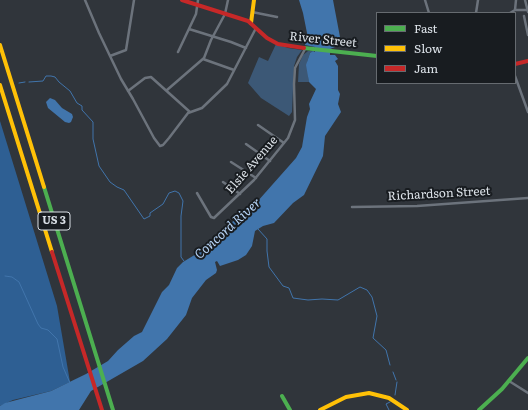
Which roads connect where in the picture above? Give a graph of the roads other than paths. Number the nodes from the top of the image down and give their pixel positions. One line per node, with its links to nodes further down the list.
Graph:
1 (85, 0): 30 (street)
2 (134, 0): 30 (street)
3 (182, 0): 11 (main road, River Street)
4 (198, 0): 11 (street)
5 (228, 0): 18 (street)
6 (254, 0): 14 (main road)
7 (425, 0): 15 (street)
8 (478, 0): 16 (street)
9 (516, 0): 12 (street)
10 (525, 0): 13 (street)
11 (198, 6): 18 (main road, River Street); 23 (street)
12 (515, 10): 13 (street); 17 (street)
13 (528, 11)
14 (252, 12): 20 (street); 21 (main road)
15 (429, 12)
16 (476, 12)
17 (512, 12)
18 (225, 14): 21 (main road, River Street); 25 (street)
19 (524, 16): 24 (street)
20 (277, 17)
21 (251, 23): 22 (main road, River Street)
22 (256, 27): 27 (street); 28 (main road, River Street)
23 (189, 29): 25 (street); 29 (street)
24 (528, 35)
25 (213, 37): 27 (street); 32 (street)
26 (0, 45): 58 (main road, US 3)
27 (246, 48): 35 (street)
28 (305, 48): 31 (main road, River Street); 43 (street, Elsie Avenue)
29 (178, 52)
30 (110, 56): 39 (street)
31 (376, 56)
32 (203, 60): 35 (street); 38 (street)
33 (528, 61): 34 (main road)
34 (516, 64)
35 (234, 70): 40 (street)
36 (516, 79): 41 (street)
37 (0, 85): 57 (main road, US 3)
38 (167, 90): 39 (street); 40 (street)
39 (128, 91): 40 (street)
40 (190, 112)
41 (528, 112)
42 (258, 125): 43 (street)
43 (284, 143): 45 (street, Elsie Avenue)
44 (246, 144): 45 (street)
45 (270, 161): 47 (street, Elsie Avenue)
46 (231, 162): 47 (street)
47 (256, 178): 50 (street, Elsie Avenue)
48 (223, 182): 50 (street)
49 (198, 193): 50 (street, Elsie Avenue)
50 (240, 194)
51 (528, 198): 52 (street, Richardson Street)
52 (352, 207)
53 (528, 358): 54 (main road)
54 (509, 381): 55 (street); 62 (main road)
55 (528, 393)
56 (282, 396): 59 (main road)
57 (102, 410)
58 (113, 410)
59 (290, 410)
60 (320, 410): 61 (main road)
61 (407, 410)
62 (479, 410)

